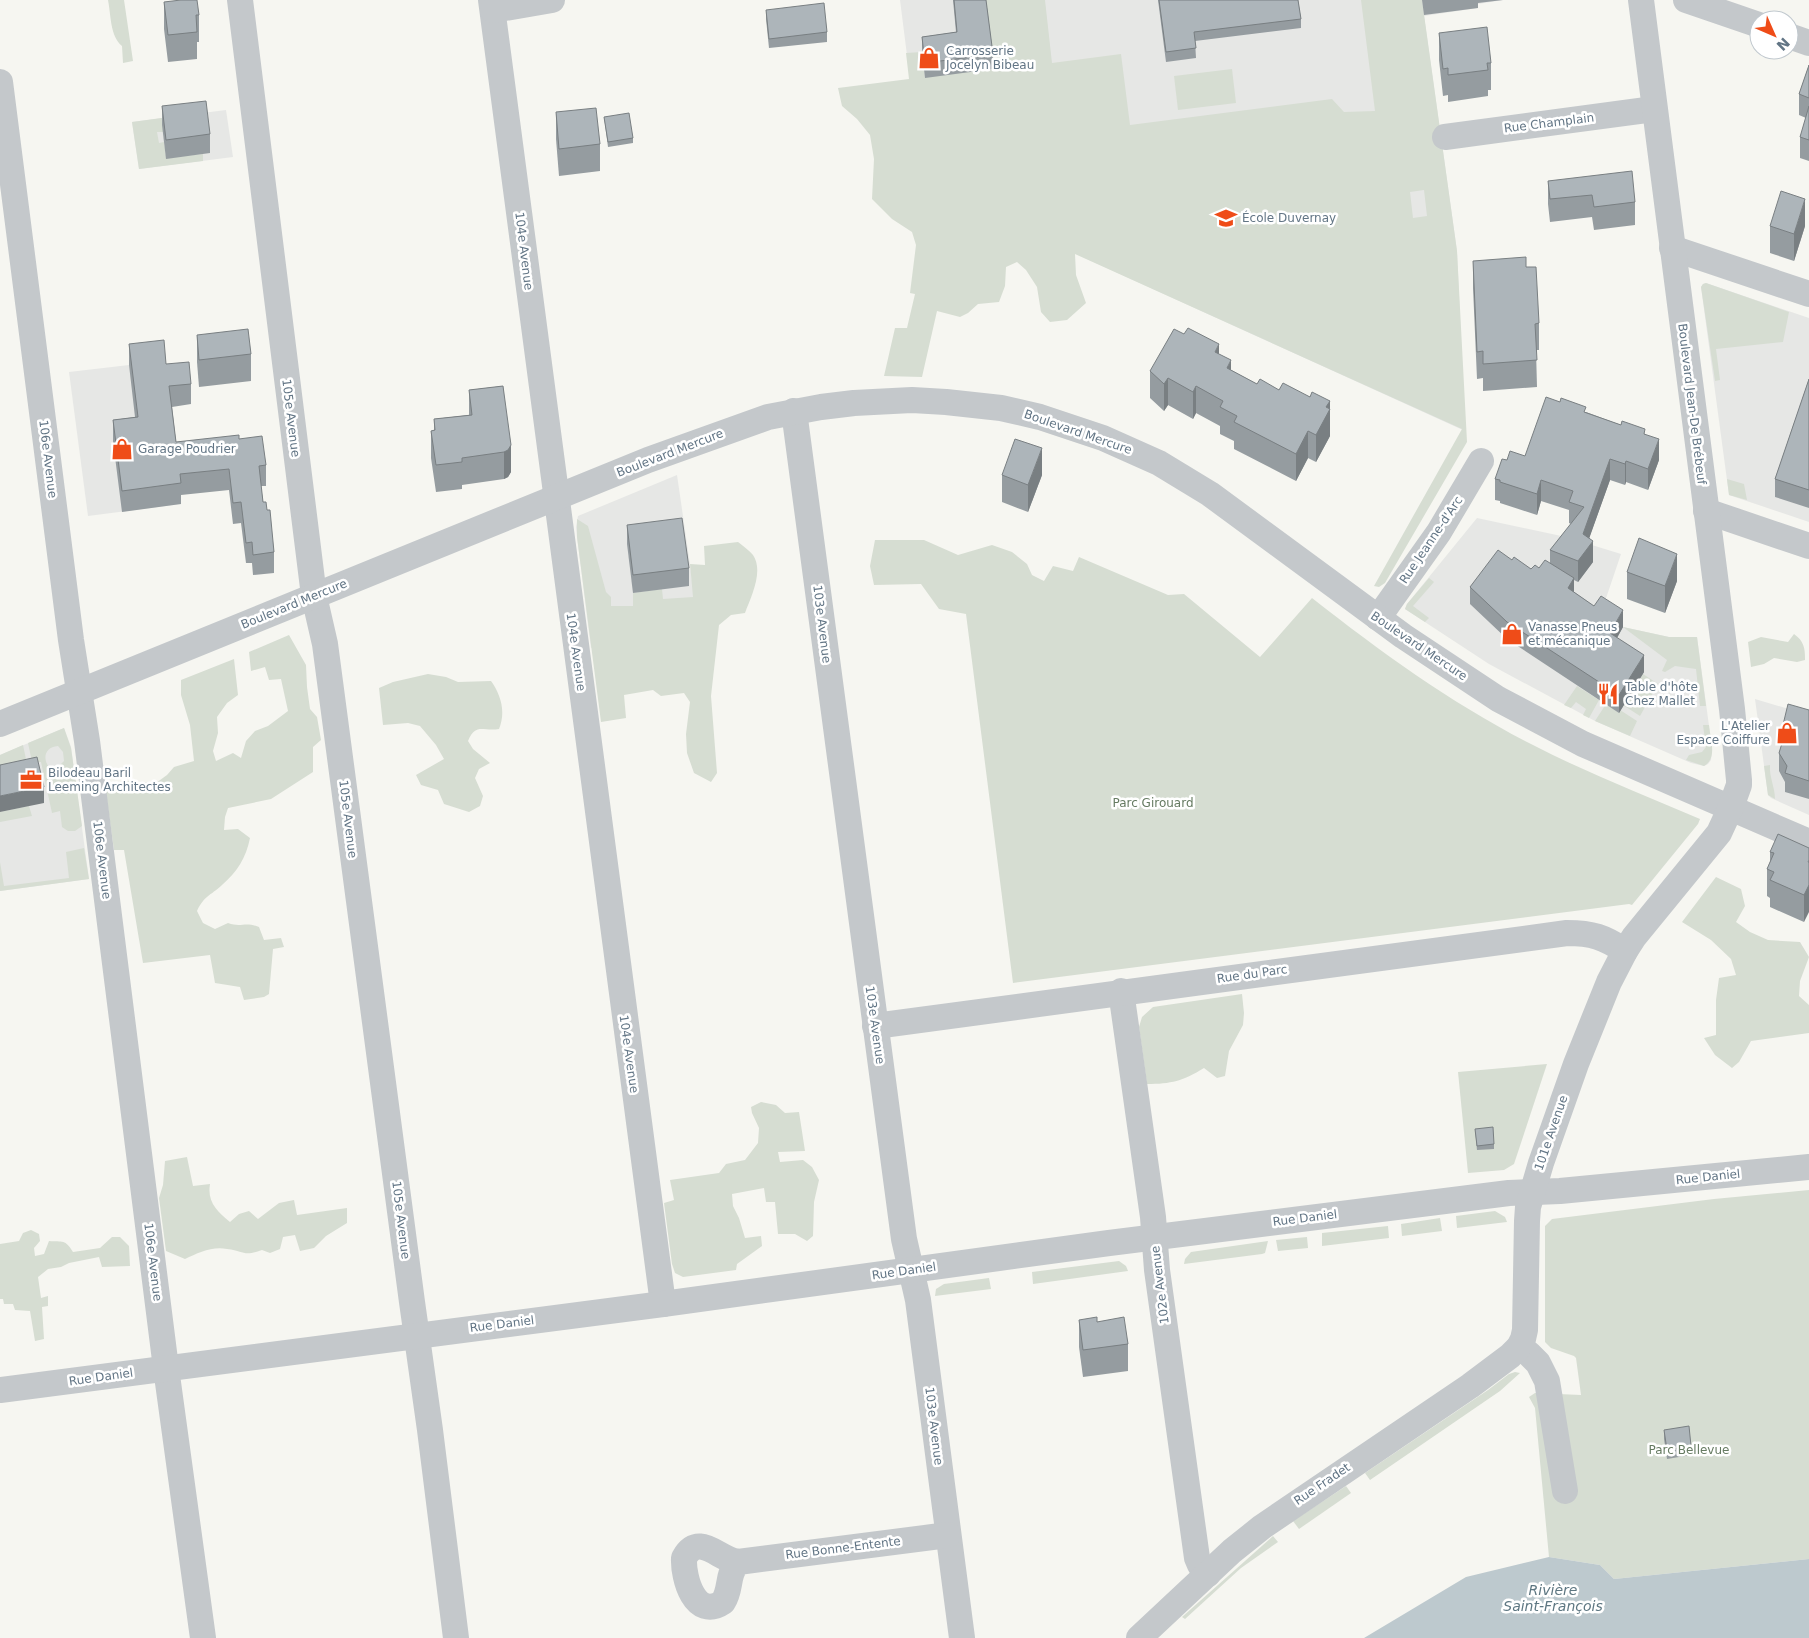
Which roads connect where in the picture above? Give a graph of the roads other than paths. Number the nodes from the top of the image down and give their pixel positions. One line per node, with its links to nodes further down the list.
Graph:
1 (240, 0): 17 (street, 105e Avenue)
2 (552, 0): 5 (street)
3 (1641, 0): 8 (street, Boulevard Jean-De Brébeuf)
4 (1686, 0): 6 (street)
5 (492, 5): 14 (street, 104e Avenue)
6 (1749, 22)
7 (0, 82): 19 (street, 106e Avenue)
8 (1654, 109): 9 (street, Rue Champlain); 10 (street, Boulevard Jean-De Brébeuf)
9 (1445, 137)
10 (1672, 248): 11 (street); 15 (street, Boulevard Jean-De Brébeuf)
11 (1809, 294)
12 (794, 412): 14 (street, Boulevard Mercure); 18 (street, Boulevard Mercure); 25 (street, 103e Avenue)
13 (1480, 461): 18 (street, Rue Jeanne-d'Arc)
14 (556, 497): 17 (street, Boulevard Mercure); 30 (street, 104e Avenue)
15 (1706, 511): 16 (street); 21 (street, Boulevard Jean-De Brébeuf)
16 (1809, 546)
17 (314, 596): 19 (street, Boulevard Mercure); 31 (street, 105e Avenue)
18 (1378, 618): 21 (street, Boulevard Mercure)
19 (79, 692): 20 (street, Boulevard Mercure); 33 (street, 106e Avenue)
20 (0, 724)
21 (1730, 807): 22 (street, Boulevard Mercure); 23 (street, 101e Avenue)
22 (1809, 842)
23 (1625, 951): 24 (street, Rue du Parc); 27 (street, 101e Avenue)
24 (1121, 991): 25 (street, Rue du Parc); 28 (street, 102e Avenue)
25 (875, 1026): 29 (street, 103e Avenue)
26 (1809, 1167): 27 (street, Rue Daniel)
27 (1532, 1192): 28 (street, Rue Daniel); 32 (street, 101e Avenue)
28 (1154, 1238): 29 (street, Rue Daniel); 38 (street, 102e Avenue)
29 (910, 1270): 30 (street, Rue Daniel); 36 (street, 103e Avenue)
30 (663, 1304): 31 (street, Rue Daniel)
31 (416, 1335): 33 (street, Rue Daniel); 40 (street, 105e Avenue)
32 (1519, 1347): 35 (street); 38 (street, Rue Fradet)
33 (166, 1368): 34 (street, Rue Daniel); 39 (street, 106e Avenue)
34 (0, 1390)
35 (1565, 1491)
36 (948, 1534): 37 (street, Rue Bonne-Entente); 41 (street, 103e Avenue)
37 (738, 1562)
38 (1208, 1574): 42 (street, Rue Fradet)
39 (203, 1638)
40 (456, 1638)
41 (962, 1638)
42 (1139, 1638)

